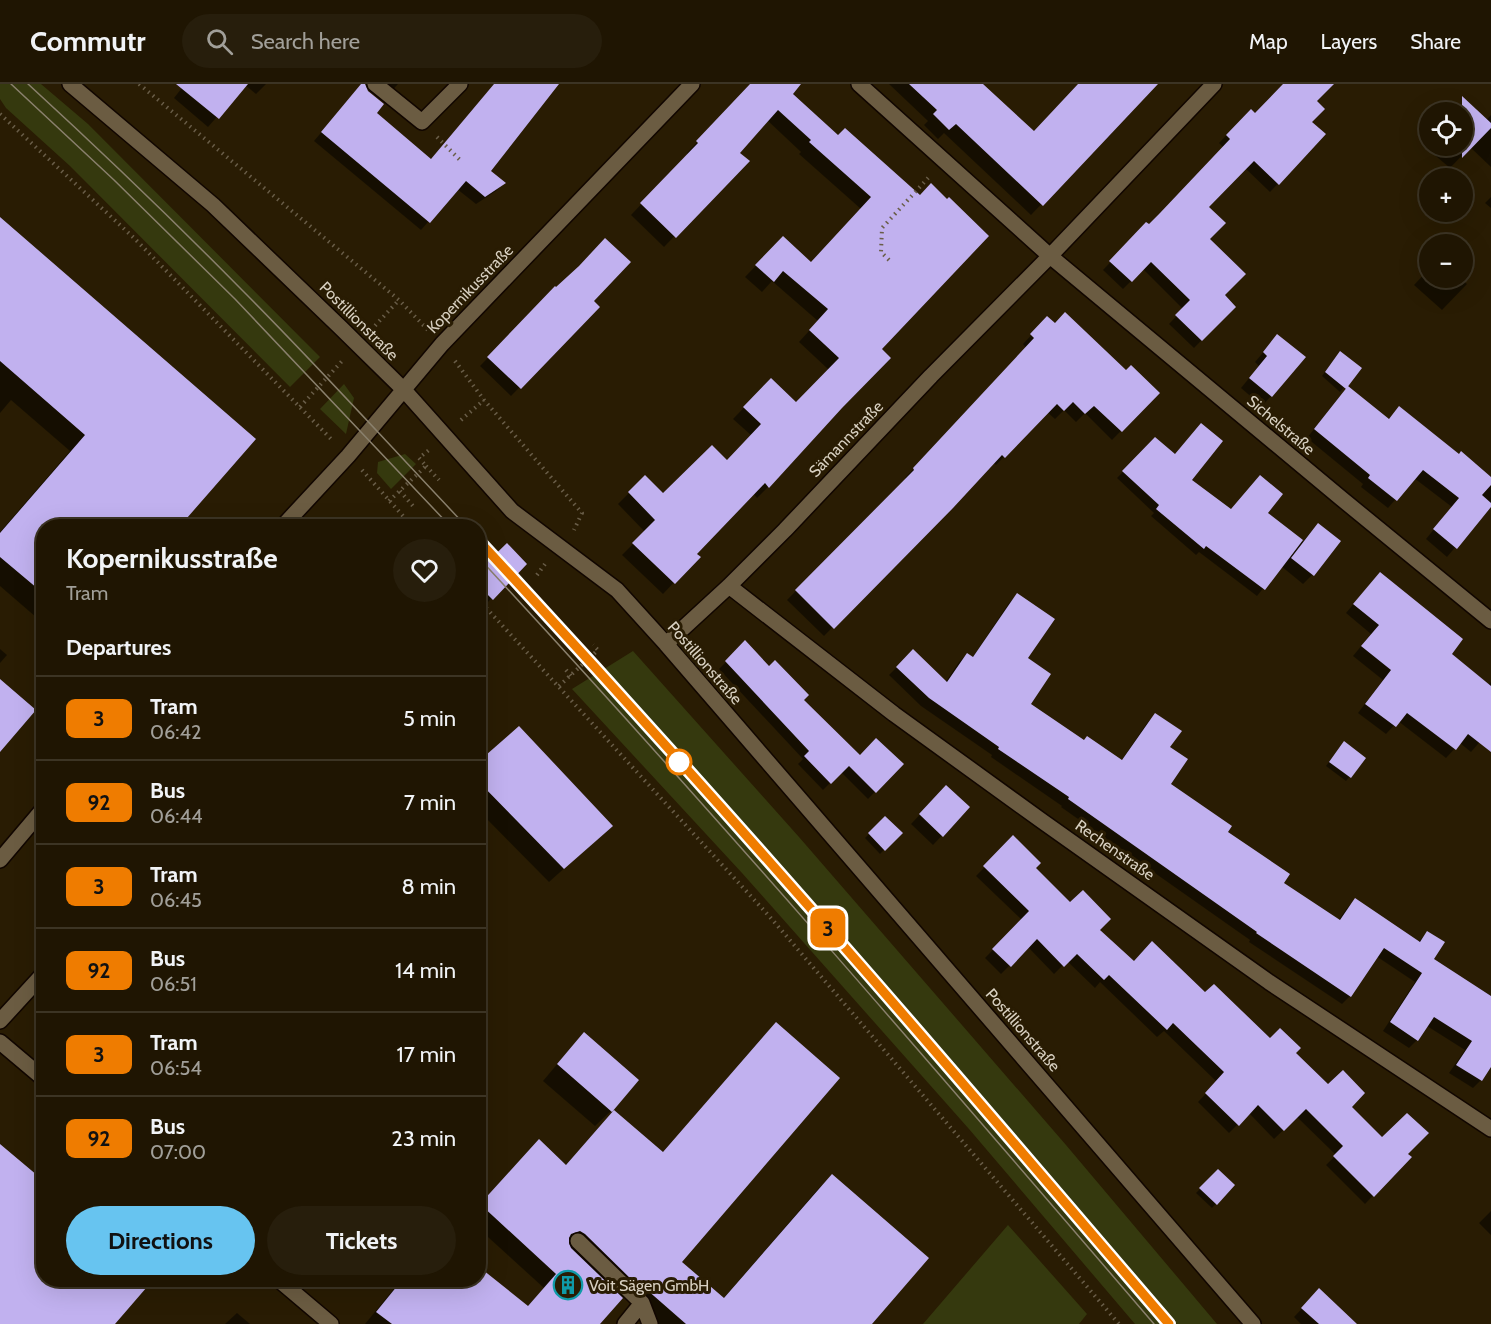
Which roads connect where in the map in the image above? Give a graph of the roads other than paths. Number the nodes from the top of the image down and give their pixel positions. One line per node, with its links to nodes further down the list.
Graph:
1 (70, 84): 8 (street, Postillionstraße)
2 (375, 84): 3 (street)
3 (460, 84)
4 (692, 84): 8 (street, Kopernikusstraße)
5 (859, 84): 7 (street)
6 (1214, 84): 7 (street, Sämannstraße)
7 (1050, 256): 10 (street, Sämannstraße); 11 (street, Sichelstraße)
8 (404, 390): 9 (street, Kopernikusstraße); 12 (street, Postillionstraße)
9 (290, 519)
10 (729, 586): 12 (street, Sämannstraße); 19 (street, Rechenstraße)
11 (1491, 621)
12 (666, 644): 26 (street, Postillionstraße)
13 (36, 817): 14 (street)
14 (0, 860)
15 (36, 982): 16 (street)
16 (0, 1021)
17 (0, 1042): 18 (street)
18 (36, 1072)
19 (1491, 1129)
20 (578, 1242): 22 (street)
21 (287, 1287): 23 (street)
22 (642, 1303): 24 (street); 25 (street)
23 (331, 1324)
24 (625, 1324)
25 (650, 1324)
26 (1253, 1324)

